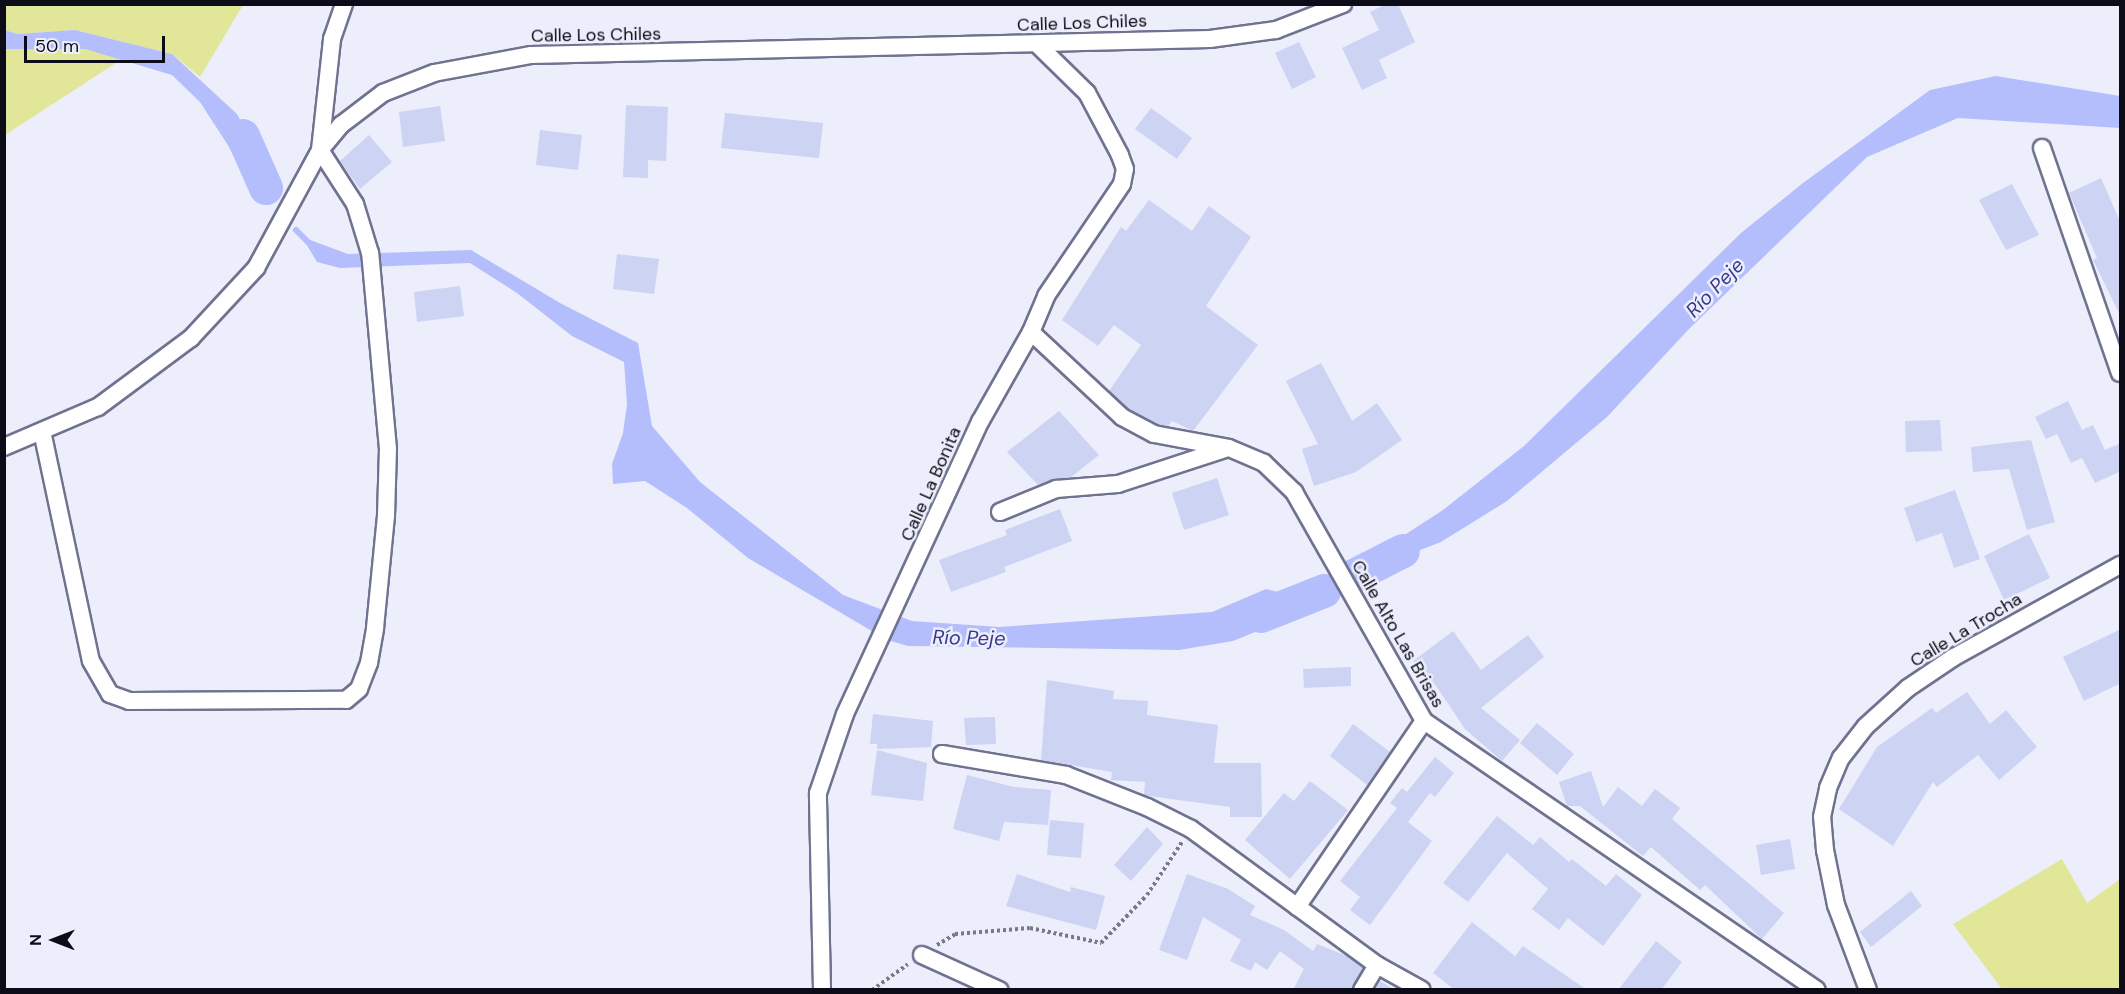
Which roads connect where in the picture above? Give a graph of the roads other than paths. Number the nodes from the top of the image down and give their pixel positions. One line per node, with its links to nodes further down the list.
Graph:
1 (344, 4): 5 (street)
2 (1343, 4): 3 (street, Calle Los Chiles)
3 (1037, 44): 5 (street, Calle Los Chiles); 6 (street, Calle La Bonita)
4 (2042, 148): 7 (street)
5 (320, 150): 8 (street, Calle Los Chiles); 8 (street)
6 (1031, 332): 10 (street, Calle Alto Las Brisas); 18 (street, Calle La Bonita)
7 (2121, 373)
8 (42, 431): 9 (street, Calle Los Chiles)
9 (4, 447)
10 (1229, 448): 11 (street); 13 (street, Calle Alto Las Brisas)
11 (1000, 512)
12 (2121, 565): 23 (street, Calle La Trocha)
13 (1424, 721): 15 (street); 22 (street, Calle Alto Las Brisas)
14 (942, 754): 15 (street)
15 (1297, 907): 17 (street)
16 (922, 955): 19 (street)
17 (1377, 965): 20 (street); 21 (street)
18 (822, 990)
19 (999, 990)
20 (1362, 990)
21 (1422, 990)
22 (1817, 990)
23 (1868, 990)

